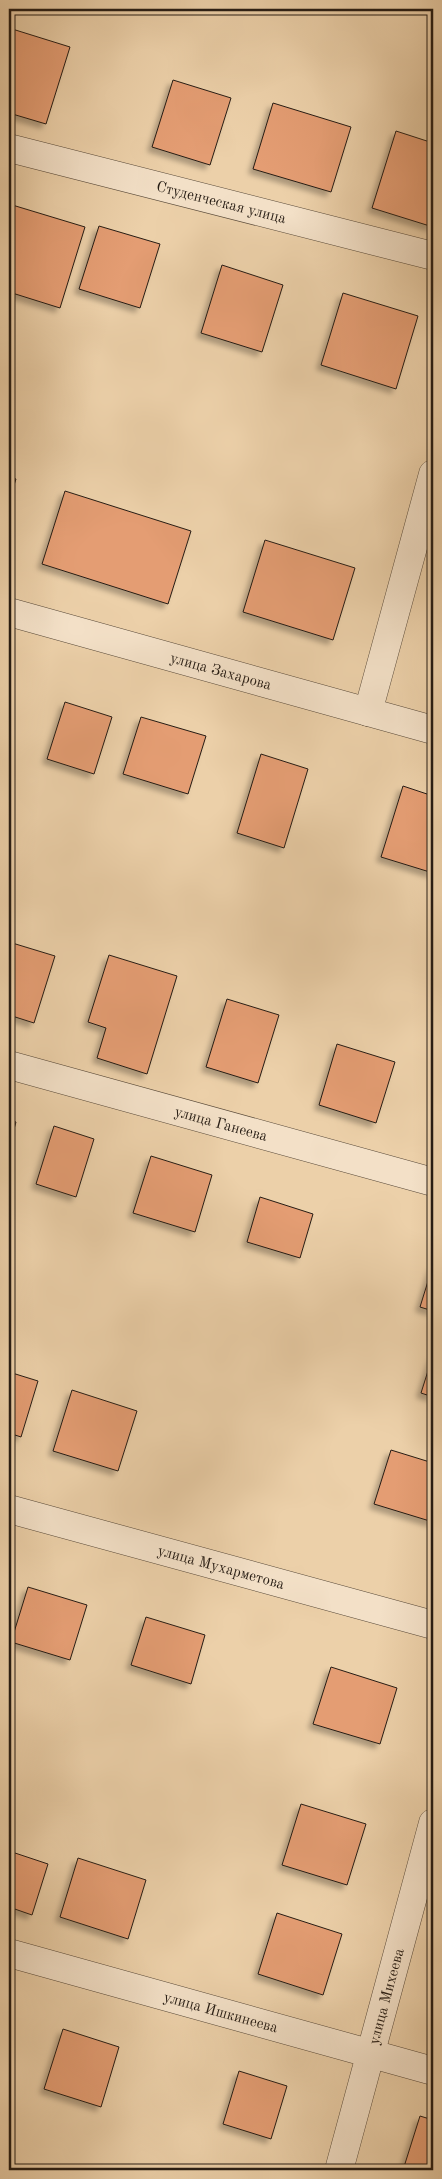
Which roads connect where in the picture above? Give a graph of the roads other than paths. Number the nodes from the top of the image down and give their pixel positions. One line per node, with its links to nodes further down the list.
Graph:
1 (9, 148): 2 (street, Студенческая улица)
2 (433, 256)
3 (433, 474): 5 (street)
4 (9, 612): 5 (street, улица Захарова)
5 (368, 712): 6 (street, улица Захарова)
6 (433, 730)
7 (9, 1066): 8 (street, улица Ганеева)
8 (433, 1182)
9 (9, 1509): 10 (street, улица Мухарметова)
10 (433, 1624)
11 (433, 1823): 13 (street, улица Михеева)
12 (9, 1952): 13 (street, улица Ишкинеева)
13 (371, 2053): 14 (street, улица Ишкинеева); 15 (street, улица Михеева)
14 (433, 2071)
15 (339, 2170)

